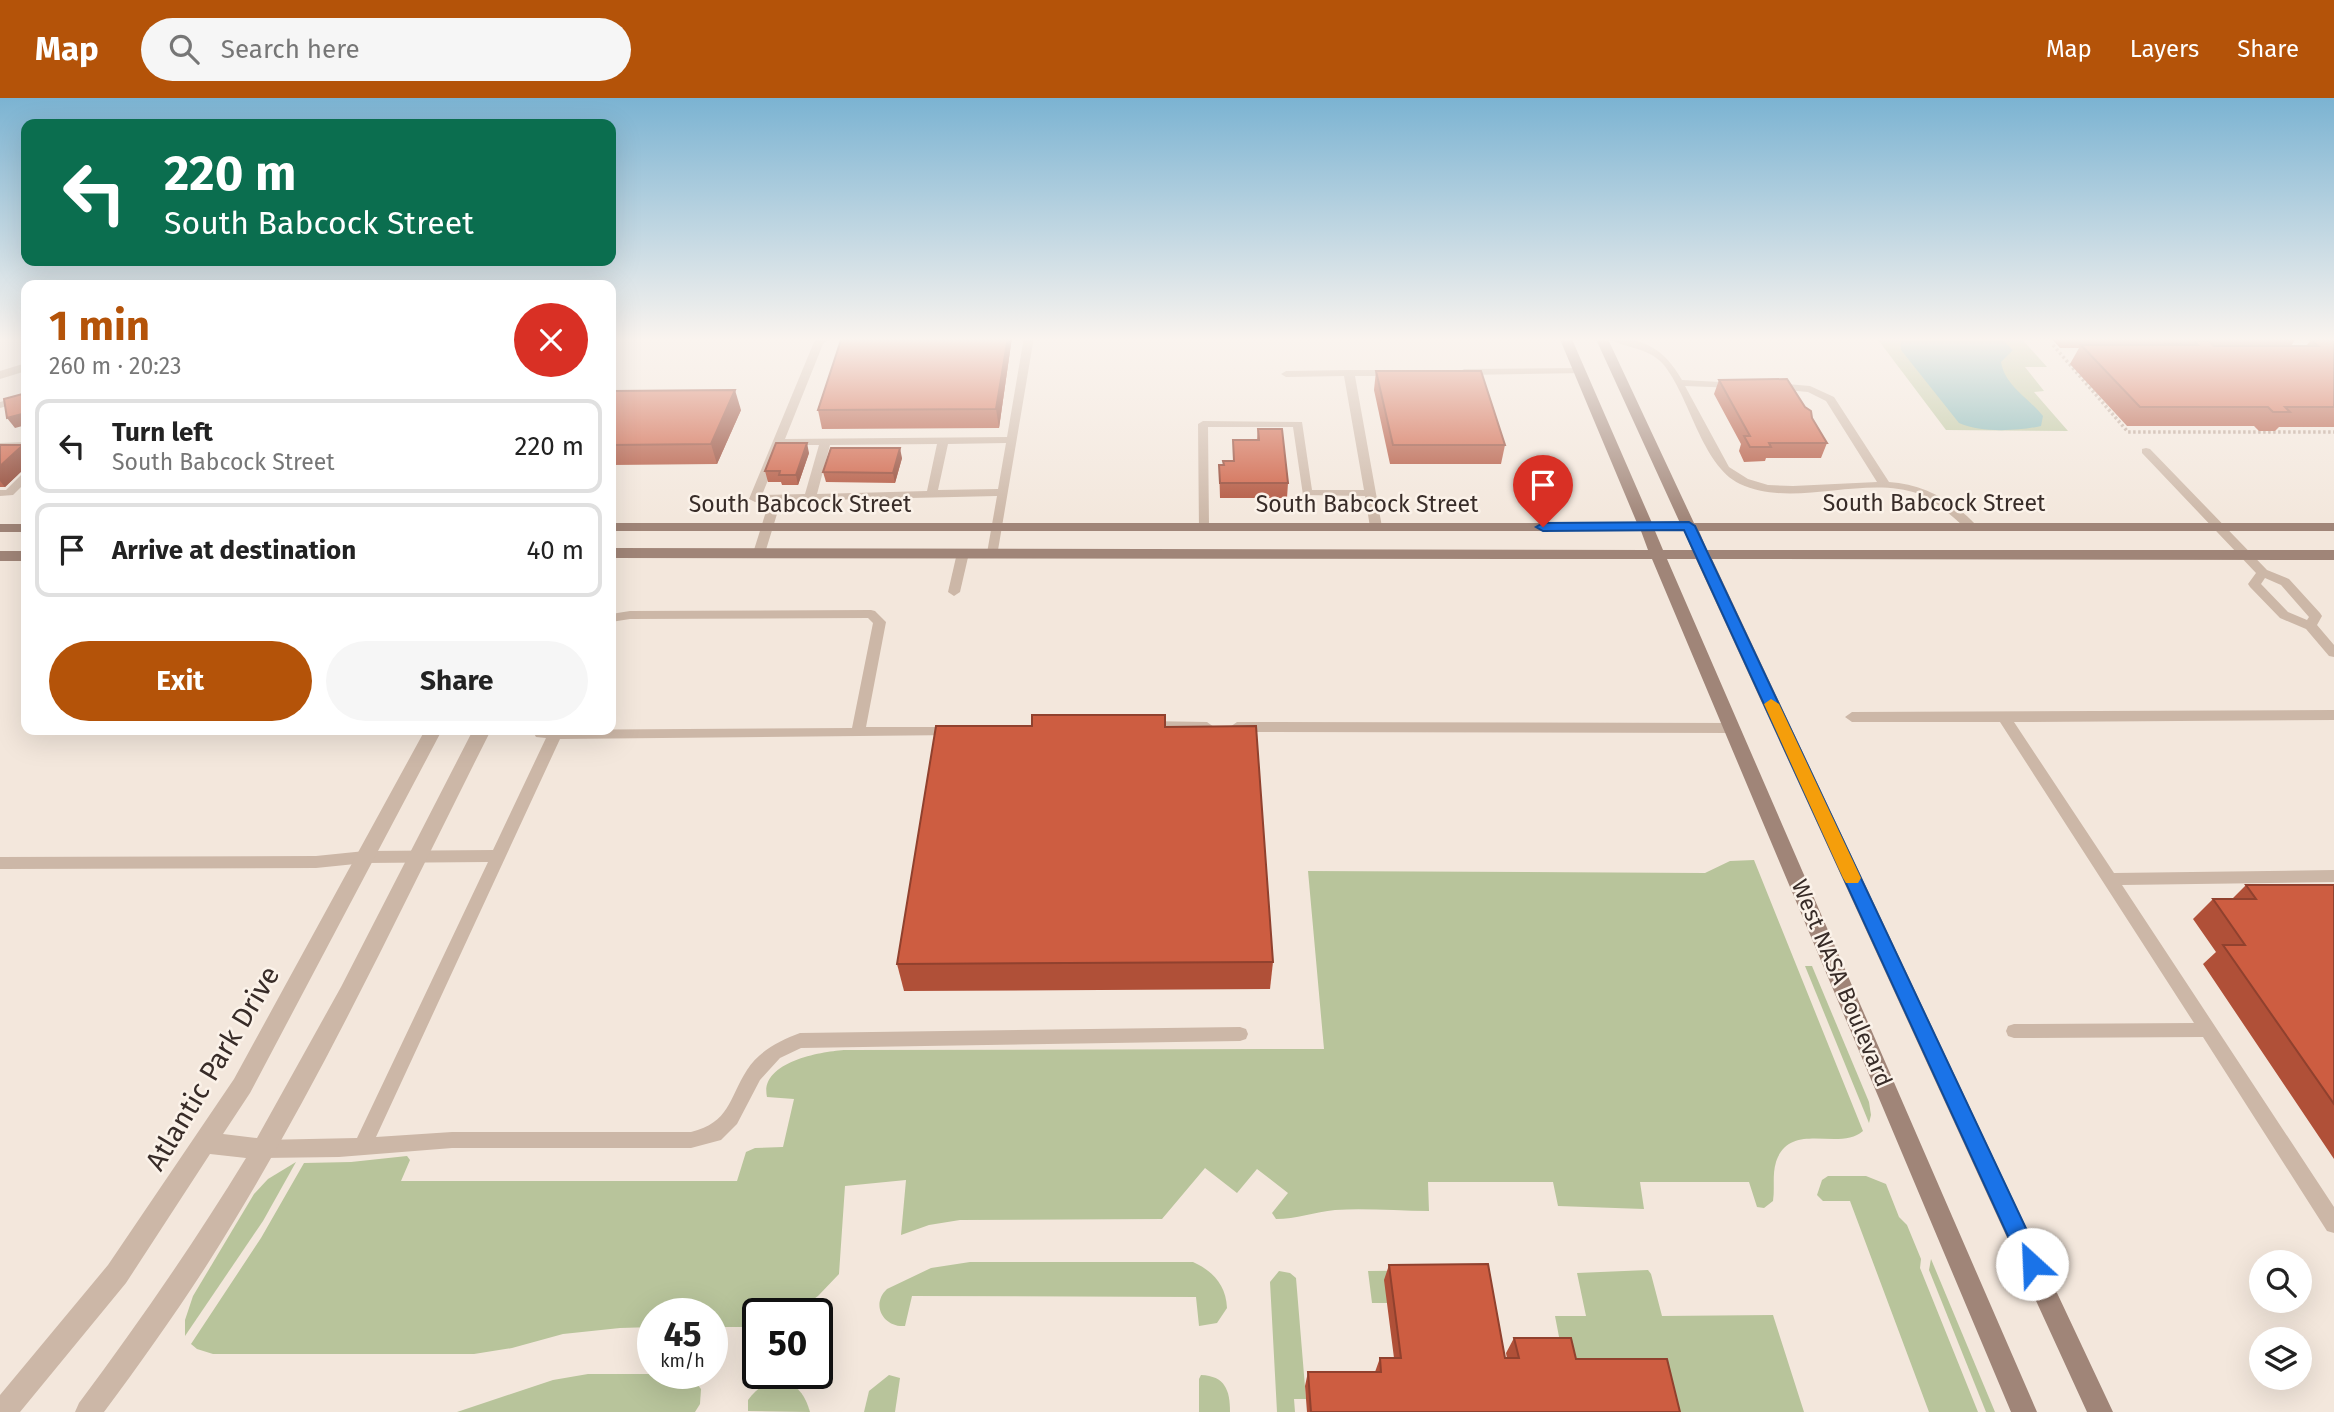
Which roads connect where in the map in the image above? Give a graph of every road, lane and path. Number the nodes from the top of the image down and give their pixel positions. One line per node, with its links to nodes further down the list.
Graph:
1 (795, 398): 15 (lane)
2 (1019, 398): 12 (lane)
3 (1353, 398): 23 (lane)
4 (1592, 398): 27 (main road, West NASA Boulevard)
5 (1630, 398): 28 (main road)
6 (1687, 398): 20 (lane)
7 (1829, 398): 20 (lane)
8 (2099, 398): 11 (path)
9 (21, 399): 10 (lane)
10 (0, 405)
11 (2334, 432)
12 (1012, 440): 14 (lane); 21 (lane)
13 (826, 441): 14 (lane); 15 (lane); 25 (lane)
14 (943, 441): 24 (lane)
15 (777, 442): 26 (lane)
16 (21, 445): 17 (lane)
17 (0, 446)
18 (2146, 452): 35 (lane)
19 (21, 481): 22 (lane)
20 (1886, 487): 29 (lane)
21 (1002, 492): 24 (lane); 32 (lane)
22 (0, 493)
23 (1370, 493): 33 (lane); 34 (lane)
24 (932, 494): 25 (lane)
25 (810, 497): 26 (lane)
26 (776, 498): 31 (lane)
27 (1647, 526): 28 (main road, South Babcock Street); 34 (main road, South Babcock Street); 43 (main road, West NASA Boulevard)
28 (1689, 526): 29 (main road, South Babcock Street); 44 (main road)
29 (1971, 526): 35 (main road, South Babcock Street)
30 (616, 527): 31 (main road, South Babcock Street)
31 (766, 527): 32 (main road, South Babcock Street); 40 (lane)
32 (997, 527): 33 (main road, South Babcock Street); 42 (lane)
33 (1203, 527): 34 (main road, South Babcock Street)
34 (1376, 527)
35 (2219, 527): 36 (main road, South Babcock Street); 45 (lane)
36 (2334, 527)
37 (0, 528): 38 (main road)
38 (21, 528)
39 (616, 553): 40 (main road)
40 (759, 553): 41 (main road)
41 (963, 553): 42 (main road); 50 (lane)
42 (993, 553): 43 (main road)
43 (1659, 554): 44 (main road); 59 (main road, West NASA Boulevard)
44 (1702, 554): 45 (main road); 82 (main road)
45 (2246, 555): 46 (main road); 49 (lane)
46 (2334, 555)
47 (0, 556): 48 (main road)
48 (21, 556)
49 (2263, 573): 52 (lane); 52 (lane)
50 (954, 592)
51 (616, 617): 61 (lane)
52 (2314, 631): 53 (lane); 54 (lane)
53 (2334, 635)
54 (2334, 653)
55 (2334, 715): 57 (lane)
56 (1852, 717): 57 (lane)
57 (2004, 718): 71 (lane)
58 (1134, 726): 59 (lane)
59 (1733, 728): 81 (main road, West NASA Boulevard)
60 (963, 732): 61 (lane)
61 (858, 733): 62 (lane)
62 (616, 734)
63 (430, 735): 67 (street, Atlantic Park Drive)
64 (479, 735): 68 (street)
65 (555, 735): 66 (lane)
66 (499, 856): 68 (lane); 76 (lane)
67 (365, 857): 68 (lane); 69 (lane); 75 (street, Atlantic Park Drive)
68 (417, 857): 77 (street)
69 (0, 863)
70 (2334, 876): 71 (lane)
71 (2108, 879): 72 (lane)
72 (2208, 1030): 73 (lane); 78 (lane)
73 (2014, 1031)
74 (1240, 1034): 76 (lane)
75 (206, 1143): 77 (street); 79 (street, Atlantic Park Drive)
76 (363, 1146): 77 (lane)
77 (262, 1149): 80 (street)
78 (2334, 1224)
79 (3, 1412)
80 (88, 1412)
81 (2024, 1412)
82 (2101, 1412)

